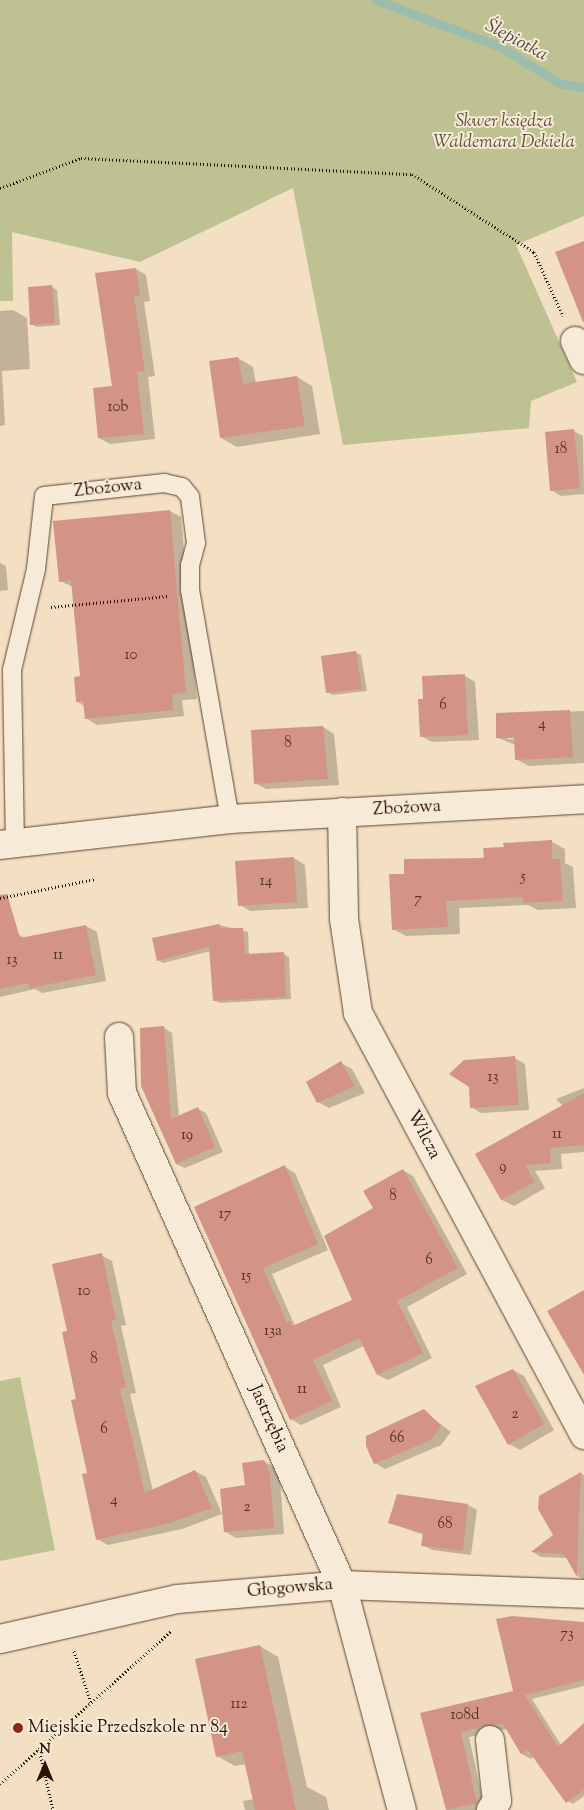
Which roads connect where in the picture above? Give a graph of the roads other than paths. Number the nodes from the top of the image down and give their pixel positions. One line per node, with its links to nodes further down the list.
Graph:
1 (584, 800): 2 (street, Zbożowa)
2 (342, 812): 3 (street, Zbożowa); 6 (street, Wilcza)
3 (230, 820): 4 (street, Zbożowa); 4 (lane, Zbożowa)
4 (8, 844)
5 (119, 1037): 7 (street, Jastrzębia)
6 (584, 1435)
7 (342, 1584): 8 (street, Głogowska); 9 (street, Głogowska); 11 (street, Jastrzębia)
8 (584, 1594)
9 (0, 1639)
10 (490, 1740): 12 (street)
11 (402, 1810)
12 (490, 1810)

